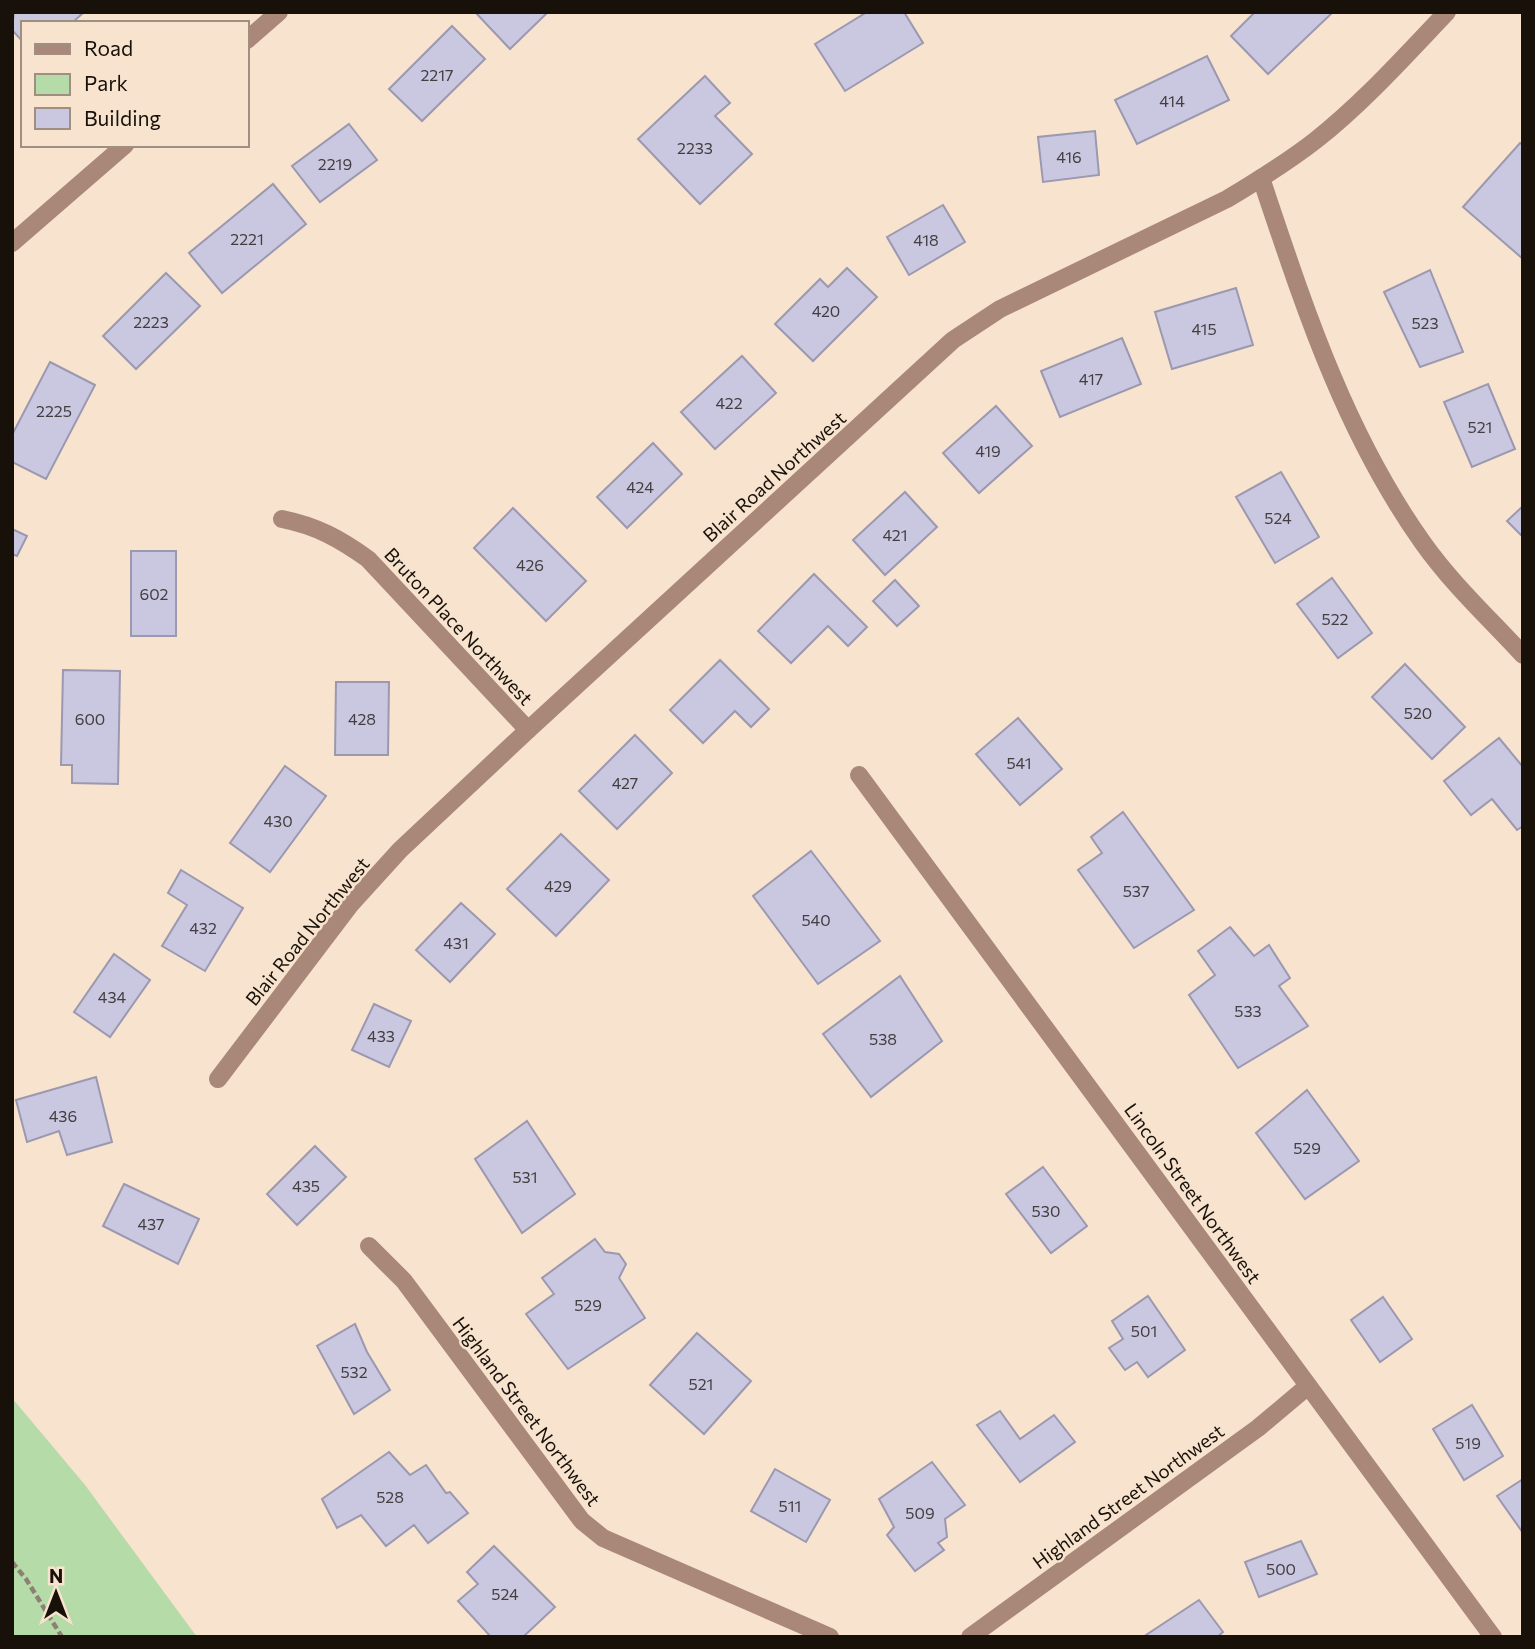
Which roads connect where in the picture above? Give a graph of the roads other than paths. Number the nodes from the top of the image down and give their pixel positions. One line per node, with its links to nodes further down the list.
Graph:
1 (279, 12): 3 (street)
2 (1447, 12): 5 (street, Blair Road Northwest)
3 (248, 39)
4 (123, 147): 6 (street)
5 (1261, 178): 8 (street); 9 (street, Blair Road Northwest)
6 (12, 243)
7 (282, 519): 9 (street, Bruton Place Northwest)
8 (1523, 654)
9 (528, 730): 11 (street, Blair Road Northwest)
10 (859, 775): 13 (street, Lincoln Street Northwest)
11 (218, 1079)
12 (369, 1246): 14 (street, Highland Street Northwest)
13 (1308, 1385): 15 (street, Highland Street Northwest); 16 (street, Lincoln Street Northwest)
14 (830, 1637)
15 (970, 1637)
16 (1493, 1637)

